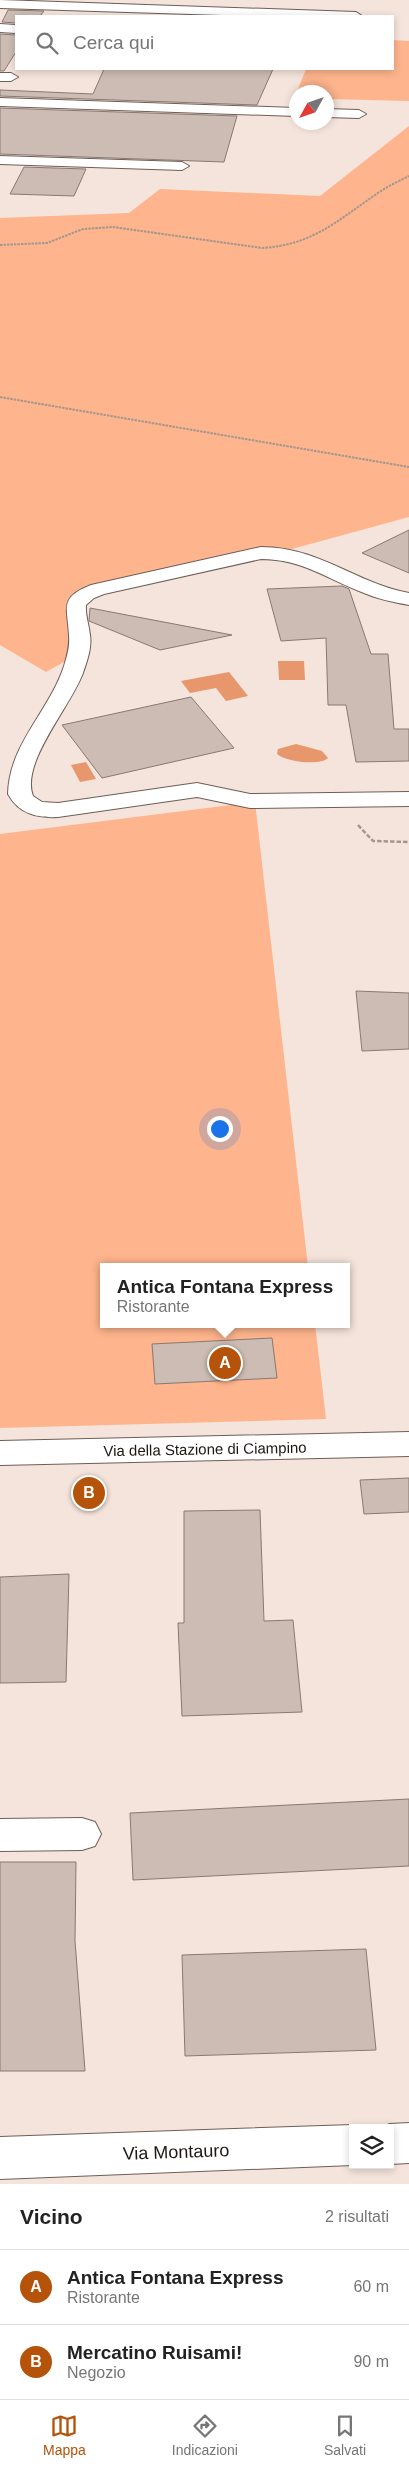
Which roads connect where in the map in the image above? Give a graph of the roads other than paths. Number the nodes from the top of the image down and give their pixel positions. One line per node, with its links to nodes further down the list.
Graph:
1 (0, 4): 2 (street)
2 (326, 15)
3 (0, 28): 4 (street)
4 (15, 29)
5 (0, 102): 6 (street)
6 (289, 112)
7 (334, 113): 8 (street)
8 (359, 114)
9 (0, 160): 10 (street)
10 (182, 166)
11 (409, 599): 12 (street)
12 (409, 799)
13 (409, 1444): 14 (street, Via della Stazione di Ciampino)
14 (0, 1453)
15 (82, 1834): 16 (street)
16 (0, 1835)
17 (409, 2143): 18 (street)
18 (394, 2144)
19 (349, 2145): 20 (street, Via Montauro)
20 (0, 2158)

